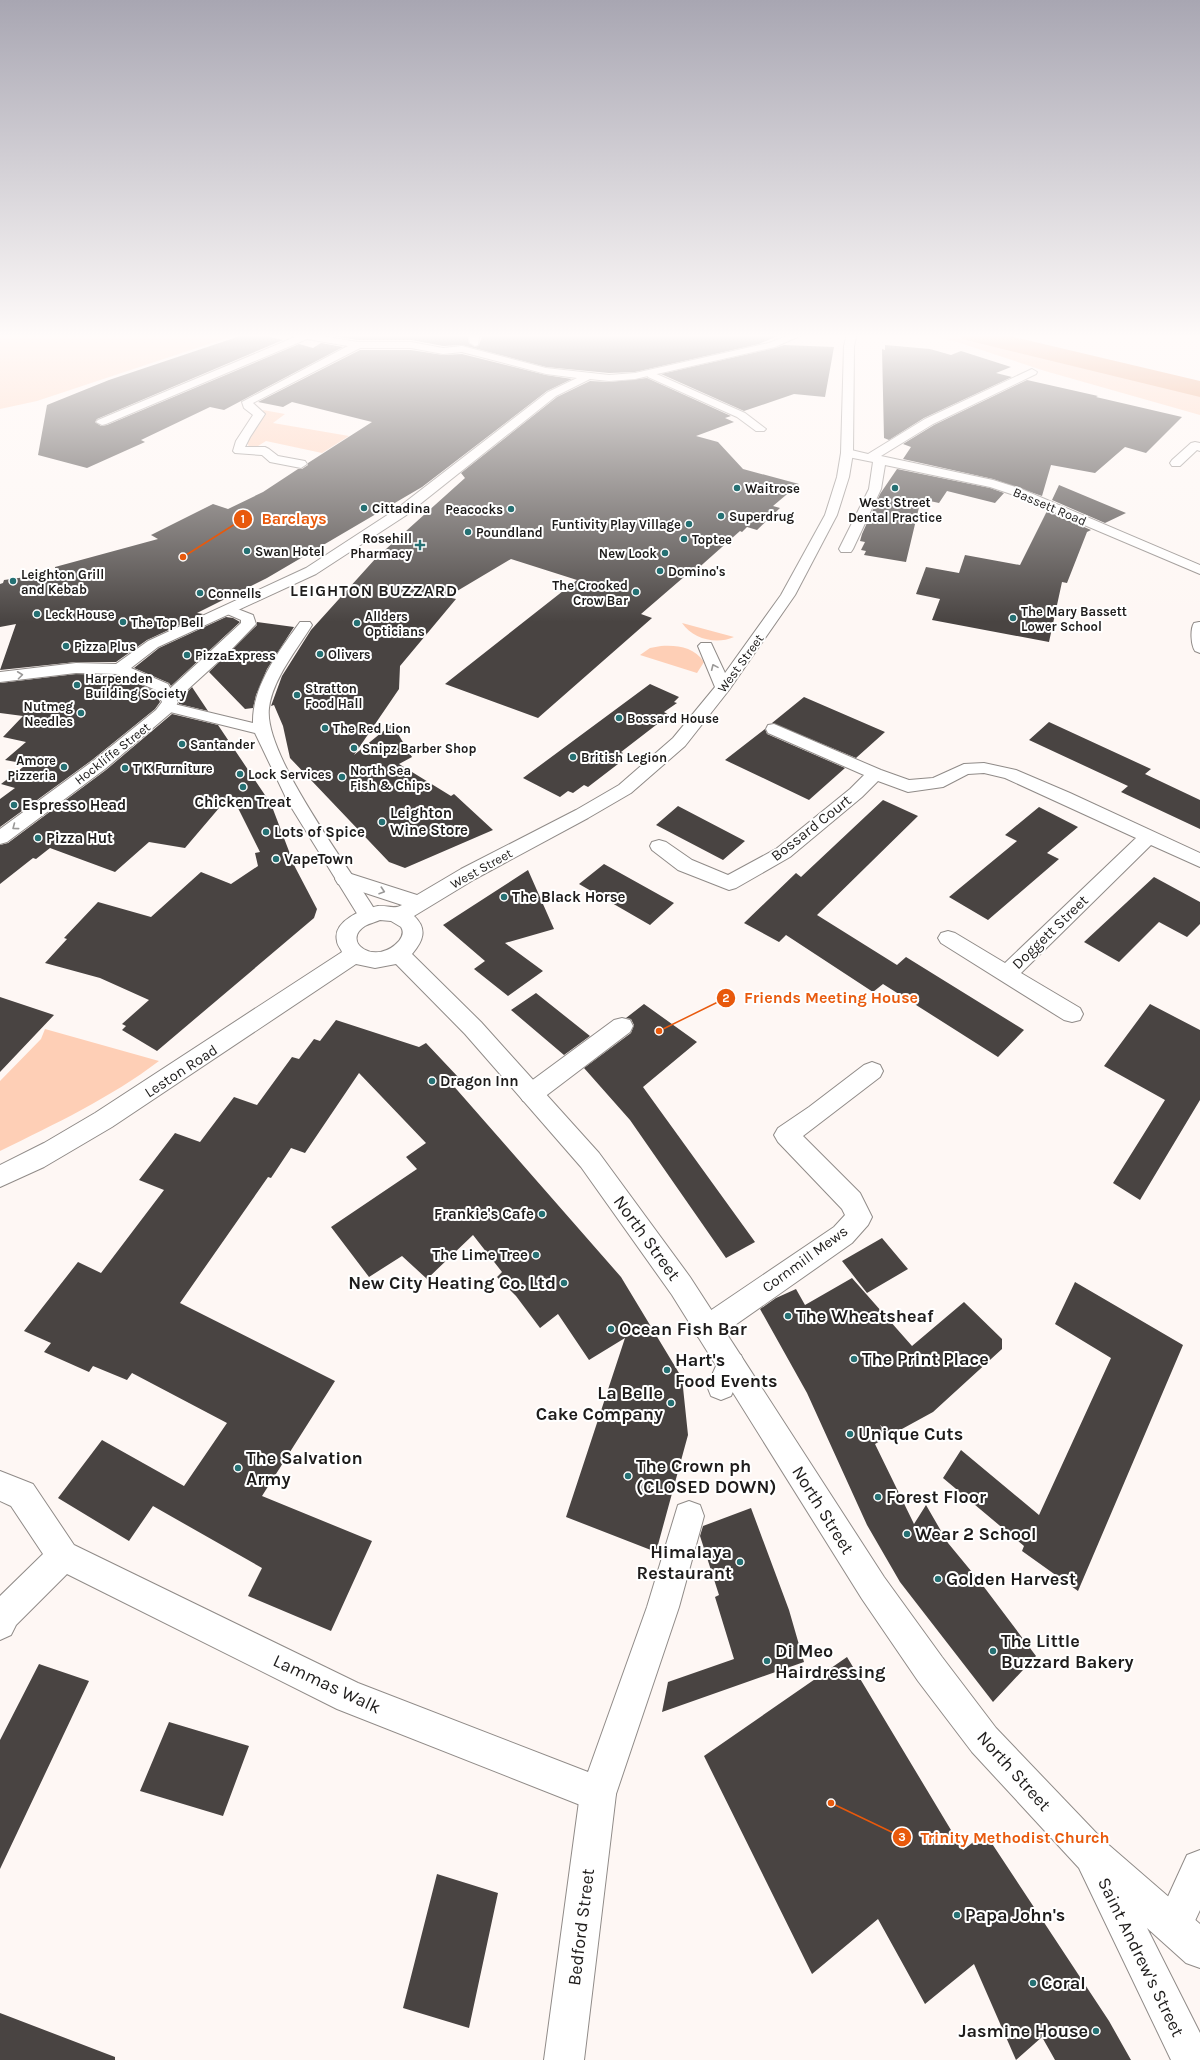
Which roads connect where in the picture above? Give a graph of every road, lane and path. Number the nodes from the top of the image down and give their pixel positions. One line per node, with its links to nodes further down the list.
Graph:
1 (249, 430): 9 (street)
2 (507, 430): 12 (street)
3 (847, 430): 6 (street, West Street)
4 (912, 430): 7 (street)
5 (1198, 444): 8 (street)
6 (847, 453): 7 (street, Bassett Road); 19 (street, West Street)
7 (876, 458): 10 (street); 11 (street, Bassett Road)
8 (1176, 462)
9 (301, 464)
10 (846, 549)
11 (1200, 570)
12 (230, 610): 17 (street); 20 (street, Hockliffe Street)
13 (305, 625): 22 (street)
14 (1199, 626): 16 (street)
15 (706, 646): 19 (street, one-way to 15)
16 (1200, 648)
17 (120, 669): 18 (street, one-way to 17); 20 (street)
18 (0, 677)
19 (723, 687): 29 (street, West Street)
20 (169, 703): 22 (street); 24 (street, Hockliffe Street, one-way to 24)
21 (774, 729): 23 (street)
22 (262, 730): 28 (street)
23 (875, 774): 25 (street); 26 (street, Bossard Court)
24 (0, 838)
25 (1148, 838): 27 (street); 35 (street, Doggett Street)
26 (659, 846)
27 (1200, 861)
28 (345, 879): 29 (street, one-way to 29); 30 (street)
29 (419, 903): 31 (street, West Street)
30 (368, 915): 31 (street); 34 (street)
31 (400, 915): 33 (street)
32 (948, 938): 35 (street)
33 (398, 954): 34 (street); 39 (street, North Street)
34 (354, 955): 40 (street, Leston Road)
35 (1007, 974): 36 (street, Doggett Street)
36 (1072, 1014)
37 (622, 1026): 39 (street)
38 (872, 1071): 41 (street, Cornmill Mews)
39 (531, 1094): 41 (street, North Street)
40 (0, 1176)
41 (708, 1328): 47 (street, North Street)
42 (0, 1486): 44 (street, Lammas Walk)
43 (689, 1516): 46 (street, Bedford Street)
44 (63, 1556): 45 (street); 46 (street, Lammas Walk)
45 (0, 1624)
46 (598, 1794): 51 (street, Bedford Street)
47 (1090, 1853): 49 (street, North Street); 52 (street, Saint Andrew's Street)
48 (1200, 1868): 49 (street)
49 (1174, 1925): 50 (street, North Street)
50 (1200, 1949)
51 (564, 2060)
52 (1192, 2060)

